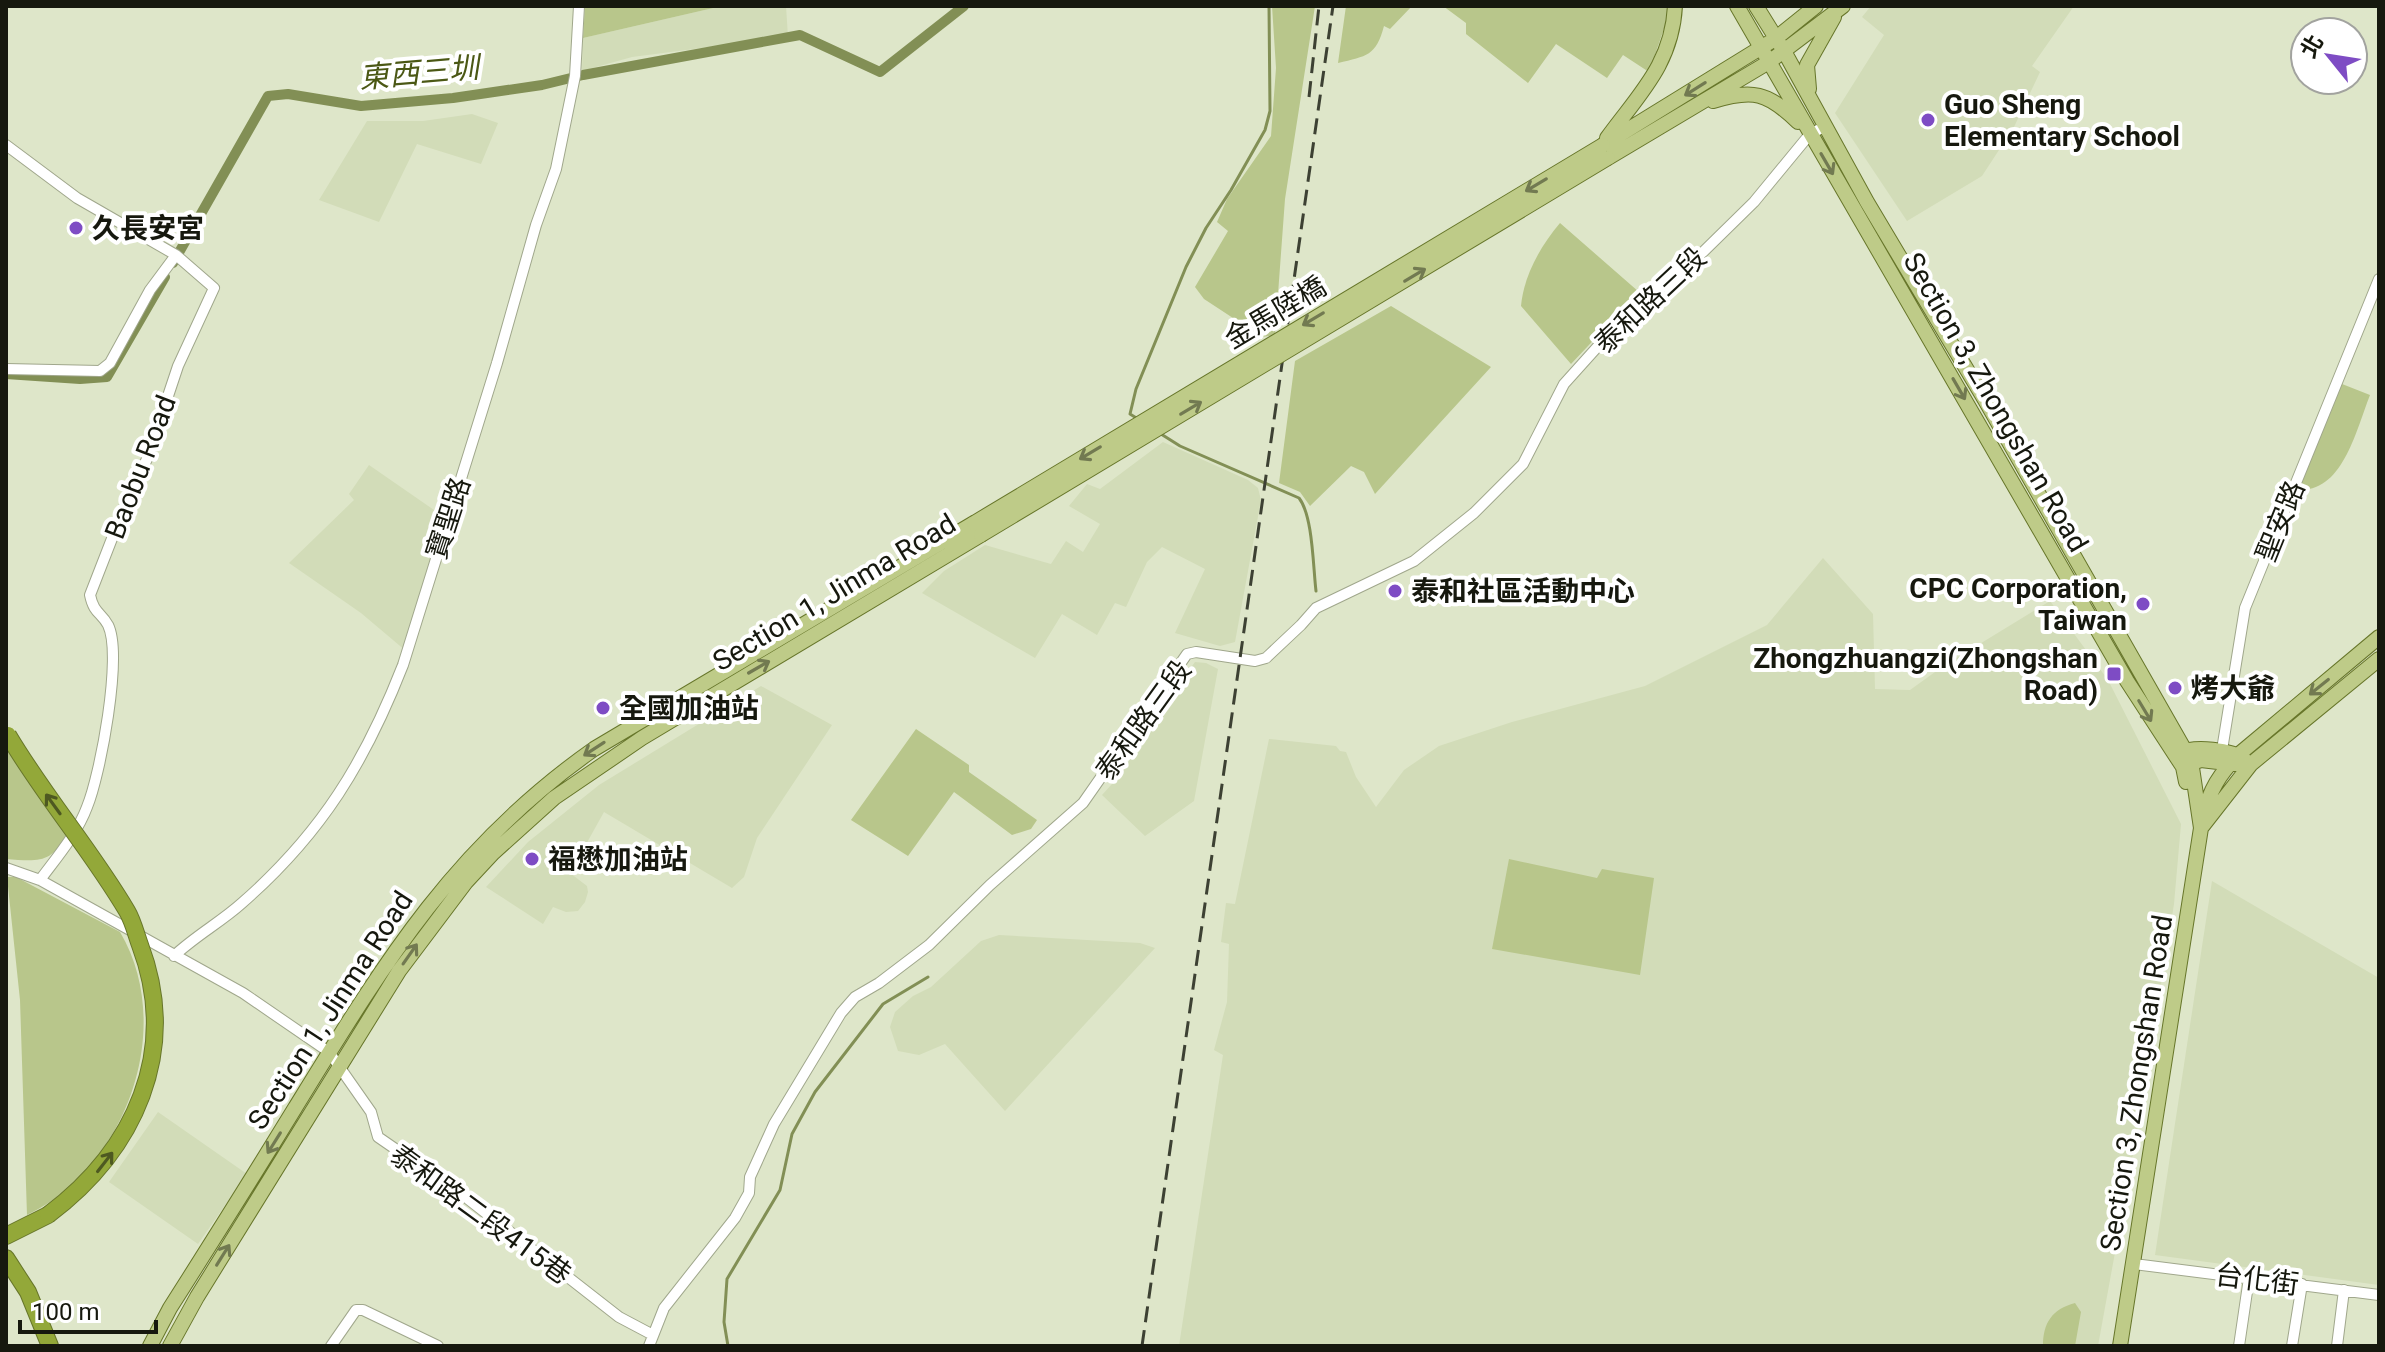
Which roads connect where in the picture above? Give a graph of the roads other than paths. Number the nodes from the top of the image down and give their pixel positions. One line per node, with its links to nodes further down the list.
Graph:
1 (579, 6): 29 (street, 寶聖路)
2 (1675, 6): 15 (main road)
3 (1737, 6): 8 (main road, Section 3, Zhongshan Road)
4 (1756, 6): 7 (main road, Section 3, Zhongshan Road)
5 (1816, 6): 7 (main road)
6 (1841, 8): 7 (main road); 11 (main road)
7 (1779, 45): 8 (main road); 9 (main road); 11 (main road, Section 3, Zhongshan Road)
8 (1761, 48): 9 (main road, Section 3, Zhongshan Road); 15 (main road, one-way to 15)
9 (1769, 62): 10 (main road); 13 (main road, Section 3, Zhongshan Road)
10 (1693, 107): 13 (main road); 15 (main road)
11 (1816, 112): 12 (main road, Section 3, Zhongshan Road)
12 (1826, 126): 13 (street, 泰和路三段); 23 (main road, Section 3, Zhongshan Road)
13 (1810, 134): 23 (main road, Section 3, Zhongshan Road, one-way to 23); 39 (street, 泰和路三段)
14 (6, 145): 16 (street, Baobu Road)
15 (1606, 152): 19 (main road, 金馬陸橋, bridge)
16 (176, 255): 18 (street); 28 (street, Baobu Road)
17 (2379, 279): 24 (street, 聖安路)
18 (6, 369)
19 (977, 529): 30 (main road, Section 1, Jinma Road, one-way to 30); 31 (main road, Section 1, Jinma Road, one-way to 19)
20 (2379, 637): 24 (main road, one-way to 24)
21 (2379, 659): 25 (main road)
22 (6, 731): 32 (highway, one-way to 22, bridge)
23 (2184, 759): 24 (main road); 26 (main road, Section 3, Zhongshan Road)
24 (2226, 761): 25 (main road); 26 (main road)
25 (2251, 764): 26 (main road)
26 (2201, 828): 34 (main road, Section 3, Zhongshan Road)
27 (6, 868): 28 (street)
28 (40, 880): 29 (street)
29 (174, 956): 30 (street)
30 (329, 1052): 31 (street); 41 (main road, Section 1, Jinma Road, one-way to 41)
31 (339, 1066): 39 (street, 泰和路二段415巷); 42 (main road, Section 1, Jinma Road, one-way to 31)
32 (6, 1236)
33 (6, 1258): 40 (highway)
34 (2134, 1264): 35 (street, 台化街); 45 (main road, Section 3, Zhongshan Road)
35 (2249, 1278): 36 (street, 台化街); 46 (street)
36 (2302, 1284): 37 (street, 台化街); 47 (street)
37 (2344, 1290): 38 (street, 台化街); 48 (street)
38 (2379, 1295)
39 (651, 1341)
40 (50, 1346)
41 (150, 1346)
42 (170, 1346)
43 (331, 1346): 44 (street)
44 (438, 1346)
45 (2120, 1346)
46 (2239, 1346)
47 (2292, 1346)
48 (2337, 1346)

